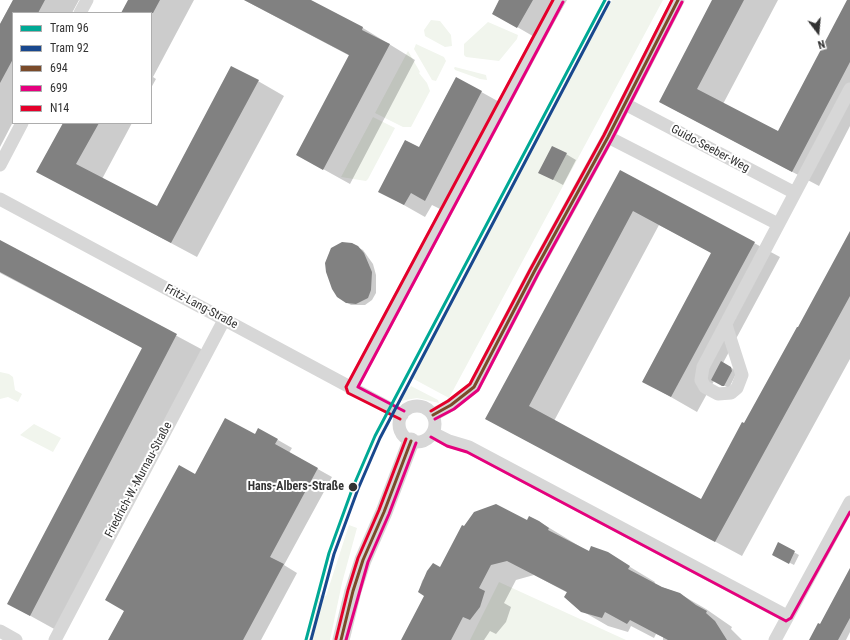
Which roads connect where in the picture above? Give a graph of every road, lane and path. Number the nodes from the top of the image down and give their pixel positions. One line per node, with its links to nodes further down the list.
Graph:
1 (87, 0): 4 (street)
2 (559, 0): 15 (street)
3 (678, 0): 6 (street)
4 (81, 12)
5 (850, 89): 10 (street)
6 (625, 104): 8 (street); 10 (street, Guido-Seeber-Weg)
7 (21, 124): 9 (street)
8 (608, 137): 12 (street); 17 (street)
9 (0, 166)
10 (795, 194): 12 (street)
11 (0, 199): 13 (street, Fritz-Lang-Straße)
12 (778, 224): 14 (street)
13 (224, 320): 15 (street, Fritz-Lang-Straße); 24 (street, Friedrich-W.-Murnau-Straße)
14 (726, 325): 14 (street)
15 (352, 389): 16 (street, Fritz-Lang-Straße)
16 (402, 415): 17 (street); 19 (street)
17 (433, 415): 18 (street)
18 (433, 433): 19 (street); 21 (street)
19 (412, 441): 25 (street)
20 (850, 502): 21 (street)
21 (787, 616): 26 (street)
22 (0, 631): 23 (street)
23 (16, 640)
24 (54, 640)
25 (341, 640)
26 (775, 640)

